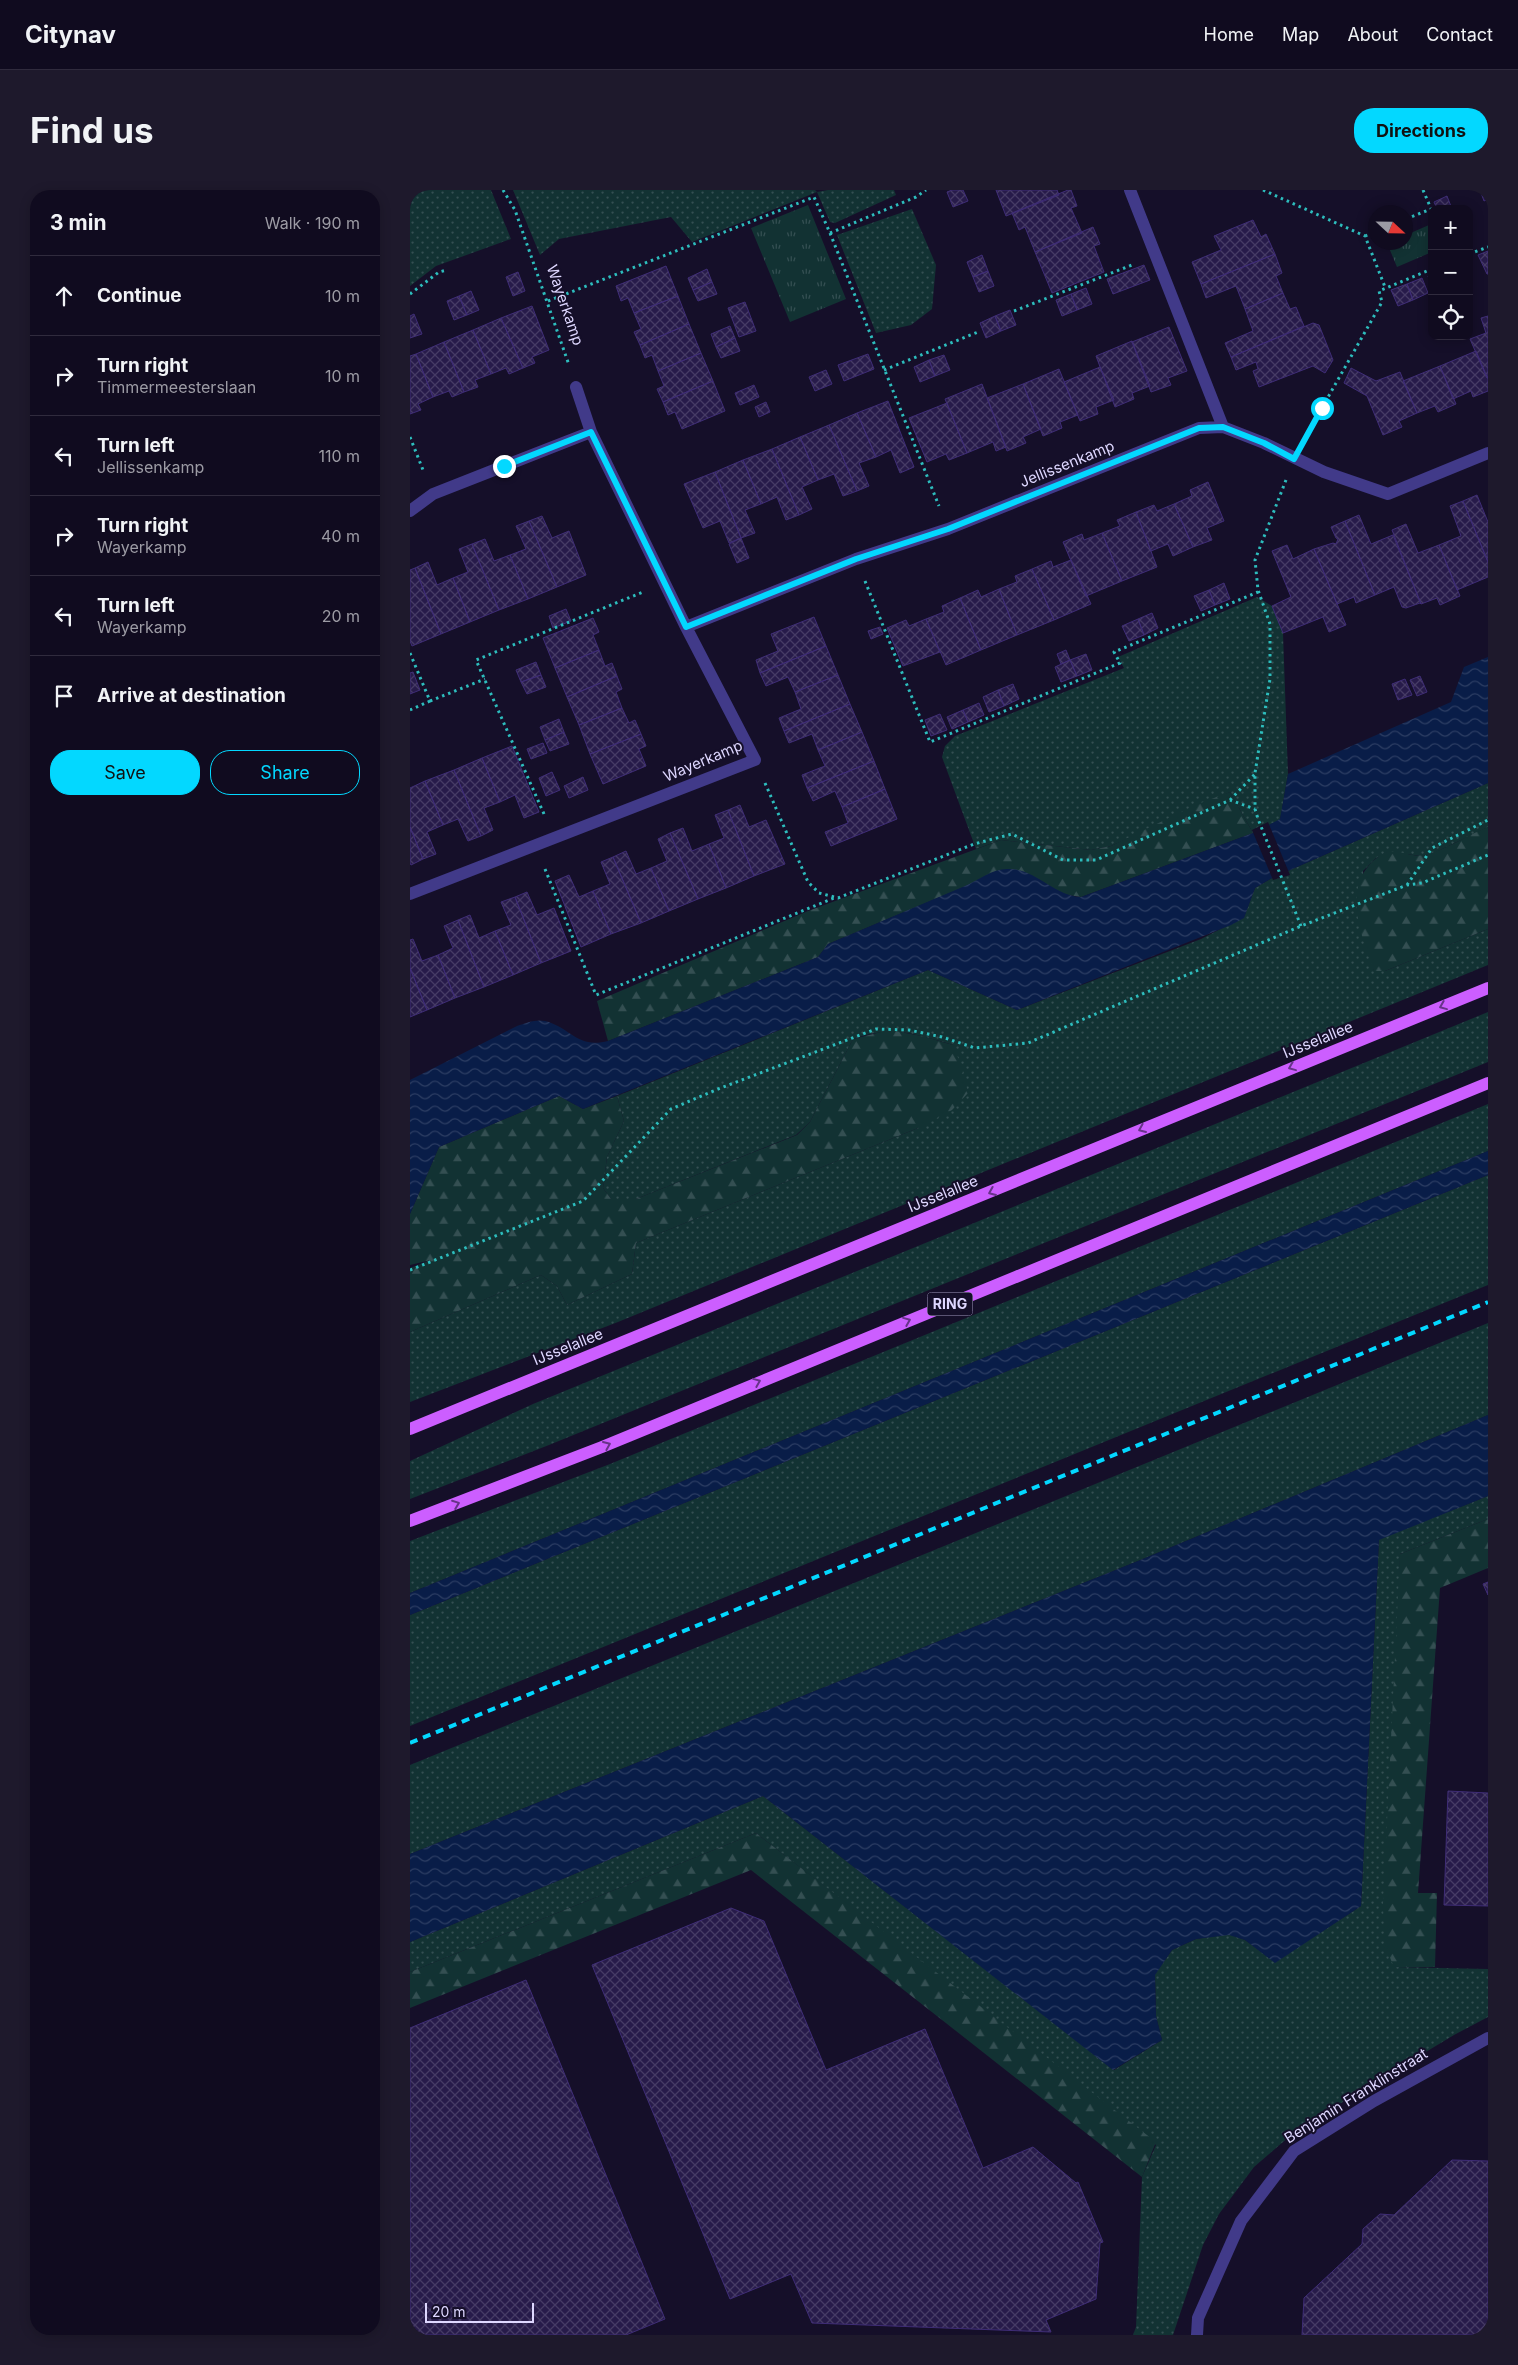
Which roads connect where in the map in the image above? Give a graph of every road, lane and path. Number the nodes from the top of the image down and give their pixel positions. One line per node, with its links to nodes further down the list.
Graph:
1 (503, 190): 19 (path, Wayerkamp)
2 (926, 190): 9 (path)
3 (1130, 190): 14 (street)
4 (1263, 190): 11 (path)
5 (1423, 190): 6 (path)
6 (1429, 205)
7 (1428, 211): 8 (path)
8 (1413, 216)
9 (830, 233): 19 (path); 22 (path)
10 (1368, 235): 11 (path)
11 (1365, 236): 17 (path)
12 (1488, 247): 13 (path)
13 (1473, 253)
14 (1156, 256): 20 (path); 24 (street)
15 (447, 270): 18 (path)
16 (1428, 271): 17 (path)
17 (1385, 287): 28 (path)
18 (410, 294)
19 (548, 302): 23 (path, Wayerkamp)
20 (1014, 311)
21 (978, 332): 22 (path)
22 (884, 370): 31 (path)
23 (576, 387): 25 (street, Wayerkamp)
24 (1223, 427): 28 (street); 31 (street, Jellissenkamp)
25 (591, 432): 29 (street); 33 (street, Wayerkamp)
26 (410, 437): 29 (path)
27 (1488, 453): 28 (street)
28 (1294, 459): 34 (path)
29 (433, 494): 30 (street)
30 (410, 512)
31 (948, 529): 32 (street, Jellissenkamp)
32 (856, 559): 34 (path); 35 (street, Jellissenkamp)
33 (664, 584): 35 (street, Wayerkamp); 37 (path)
34 (1258, 592): 41 (path)
35 (686, 627): 40 (street, Wayerkamp)
36 (410, 653): 38 (path)
37 (485, 680): 38 (path); 45 (path)
38 (430, 701): 39 (path)
39 (410, 710)
40 (755, 760): 45 (street, Wayerkamp); 50 (path)
41 (1255, 773): 42 (path); 43 (path)
42 (1230, 800): 43 (path); 50 (path)
43 (1255, 809): 51 (path)
44 (1488, 820): 48 (path)
45 (554, 838): 46 (street, Wayerkamp)
46 (535, 846): 49 (street, Wayerkamp); 50 (path)
47 (1488, 855): 48 (path)
48 (1407, 885): 51 (path)
49 (410, 894)
50 (835, 897)
51 (1301, 926): 54 (path)
52 (1488, 988): 55 (main road, IJsselallee, one-way to 55)
53 (1488, 1083): 56 (main road, RING, one-way to 53)
54 (410, 1270)
55 (410, 1429)
56 (410, 1521)
57 (1488, 2038): 58 (street, Benjamin Franklinstraat)
58 (1197, 2335)

